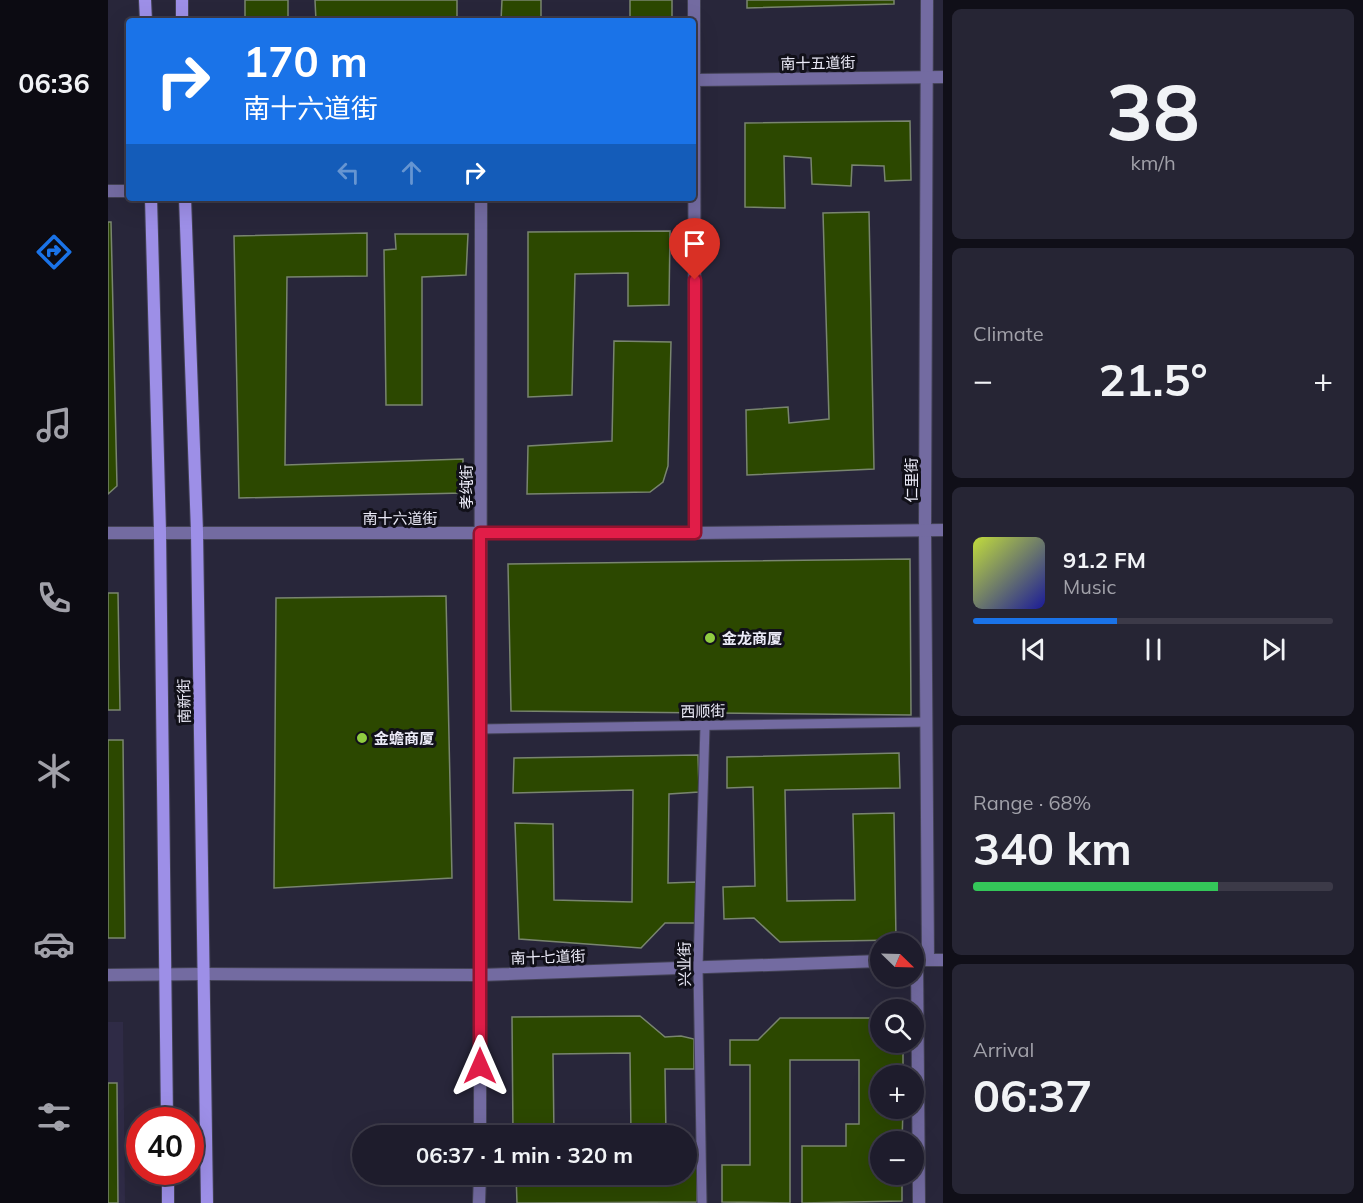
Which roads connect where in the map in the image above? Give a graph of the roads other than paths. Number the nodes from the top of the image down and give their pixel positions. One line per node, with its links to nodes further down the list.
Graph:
1 (146, 0): 5 (main road)
2 (182, 0): 6 (main road)
3 (694, 0): 7 (street)
4 (927, 0): 8 (street, 仁里街)
5 (146, 18)
6 (182, 18)
7 (694, 18)
8 (928, 77): 9 (street, 南十五道街); 10 (street, 南十五道街); 17 (street, 仁里街)
9 (943, 77)
10 (696, 80)
11 (108, 191): 12 (street)
12 (126, 191)
13 (151, 201): 19 (main road, 南新街)
14 (185, 201): 20 (main road, 南新街)
15 (481, 201): 21 (street, 孝纯街)
16 (694, 201): 22 (street)
17 (926, 530): 18 (street, 南十六道街); 22 (street, 南十六道街); 24 (street, 仁里街)
18 (943, 530)
19 (160, 532): 20 (street, 南十六道街); 23 (street, 南十六道街); 32 (main road, 南新街)
20 (197, 532): 21 (street, 南十六道街); 33 (main road, 南新街)
21 (480, 533): 22 (street, 南十六道街); 26 (street, 孝纯街)
22 (695, 533)
23 (108, 534)
24 (927, 722): 25 (lane, 西顺街); 27 (street, 仁里街)
25 (705, 726): 26 (lane, 西顺街); 31 (lane, 兴业街)
26 (480, 729): 35 (street, 孝纯街)
27 (920, 933)
28 (924, 960): 29 (street)
29 (943, 960)
30 (870, 961): 31 (street, 南十七道街)
31 (698, 967): 35 (street, 南十七道街); 44 (lane, 兴业街)
32 (164, 974): 33 (street, 南十七道街); 34 (street, 南十七道街); 37 (main road, 南新街)
33 (203, 974): 35 (street, 南十七道街); 42 (main road, 南新街)
34 (108, 975)
35 (480, 975): 38 (street, 孝纯街)
36 (919, 987): 45 (street, 仁里街)
37 (167, 1107)
38 (480, 1125)
39 (168, 1185): 41 (main road)
40 (480, 1185): 43 (street)
41 (168, 1203)
42 (207, 1203)
43 (480, 1203)
44 (702, 1203)
45 (919, 1203)

